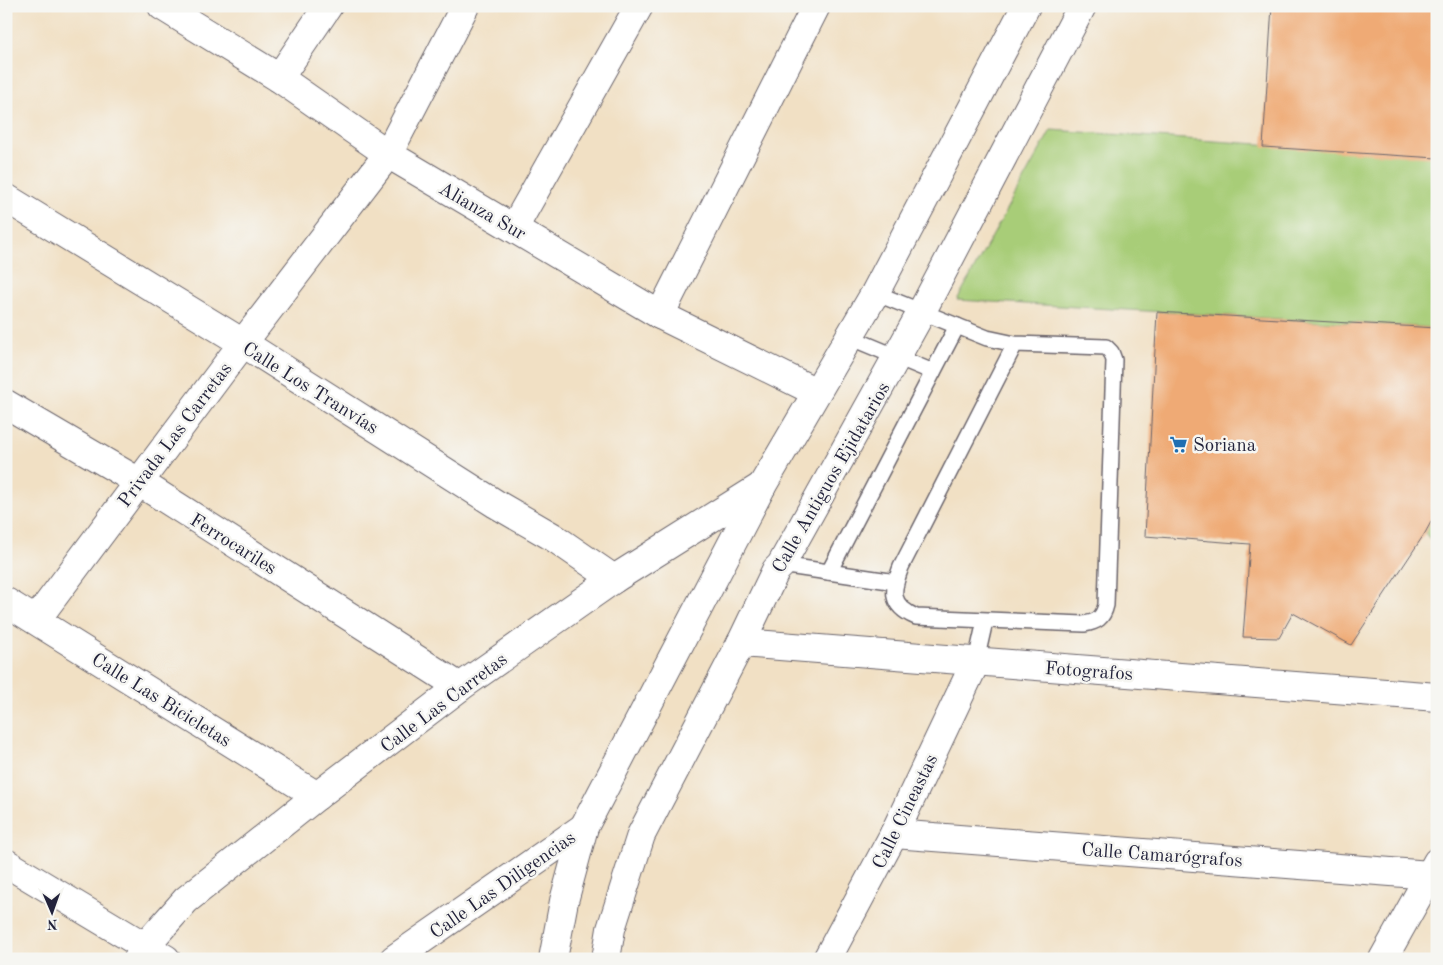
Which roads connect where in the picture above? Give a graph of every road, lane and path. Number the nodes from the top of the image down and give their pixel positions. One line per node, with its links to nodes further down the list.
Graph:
1 (162, 6): 8 (street, Alianza Sur)
2 (328, 6): 8 (street)
3 (465, 6): 9 (street, Privada Las Carretas)
4 (639, 6): 11 (street)
5 (816, 6): 14 (street)
6 (1026, 6): 12 (street)
7 (1082, 6): 13 (street, Calle Antiguos Ejidatarios)
8 (279, 78): 9 (street, Alianza Sur)
9 (388, 154): 11 (street, Alianza Sur); 17 (street, Privada Las Carretas)
10 (6, 198): 17 (street, Calle Los Tranvías)
11 (514, 228): 14 (street, Alianza Sur)
12 (875, 293): 13 (lane); 16 (street)
13 (921, 313): 15 (lane); 19 (street, Calle Antiguos Ejidatarios)
14 (660, 315): 21 (street, Alianza Sur)
15 (957, 326): 18 (lane); 20 (lane)
16 (849, 337): 19 (lane); 21 (street)
17 (243, 343): 23 (street, Privada Las Carretas); 27 (street, Calle Los Tranvías)
18 (1015, 344): 28 (lane); 31 (lane)
19 (897, 358): 20 (lane); 25 (street, Calle Antiguos Ejidatarios)
20 (933, 372): 26 (lane)
21 (816, 392): 24 (street)
22 (6, 404): 23 (street, Ferrocariles)
23 (139, 482): 30 (street, Privada Las Carretas); 34 (street, Ferrocariles)
24 (762, 486): 27 (street, Calle Las Carretas); 37 (street)
25 (781, 565): 26 (lane); 32 (street, Calle Antiguos Ejidatarios)
26 (829, 572): 28 (lane)
27 (614, 579): 34 (street, Calle Las Carretas)
28 (896, 582): 31 (lane)
29 (6, 602): 30 (street, Calle Las Bicicletas)
30 (36, 620): 36 (street, Calle Las Bicicletas)
31 (985, 621): 33 (lane)
32 (741, 643): 33 (street, Fotografos); 44 (street, Calle Antiguos Ejidatarios)
33 (976, 661): 35 (street, Fotografos); 38 (street, Calle Cineastas)
34 (460, 687): 36 (street, Calle Las Carretas)
35 (1437, 697)
36 (317, 796): 41 (street, Calle Las Carretas)
37 (584, 827): 42 (street, Calle Las Diligencias); 43 (street)
38 (894, 834): 40 (street, Calle Camarógrafos); 45 (street, Calle Cineastas)
39 (6, 863): 41 (street)
40 (1433, 868): 46 (street)
41 (150, 955)
42 (394, 959)
43 (554, 959)
44 (606, 959)
45 (826, 959)
46 (1383, 959)

